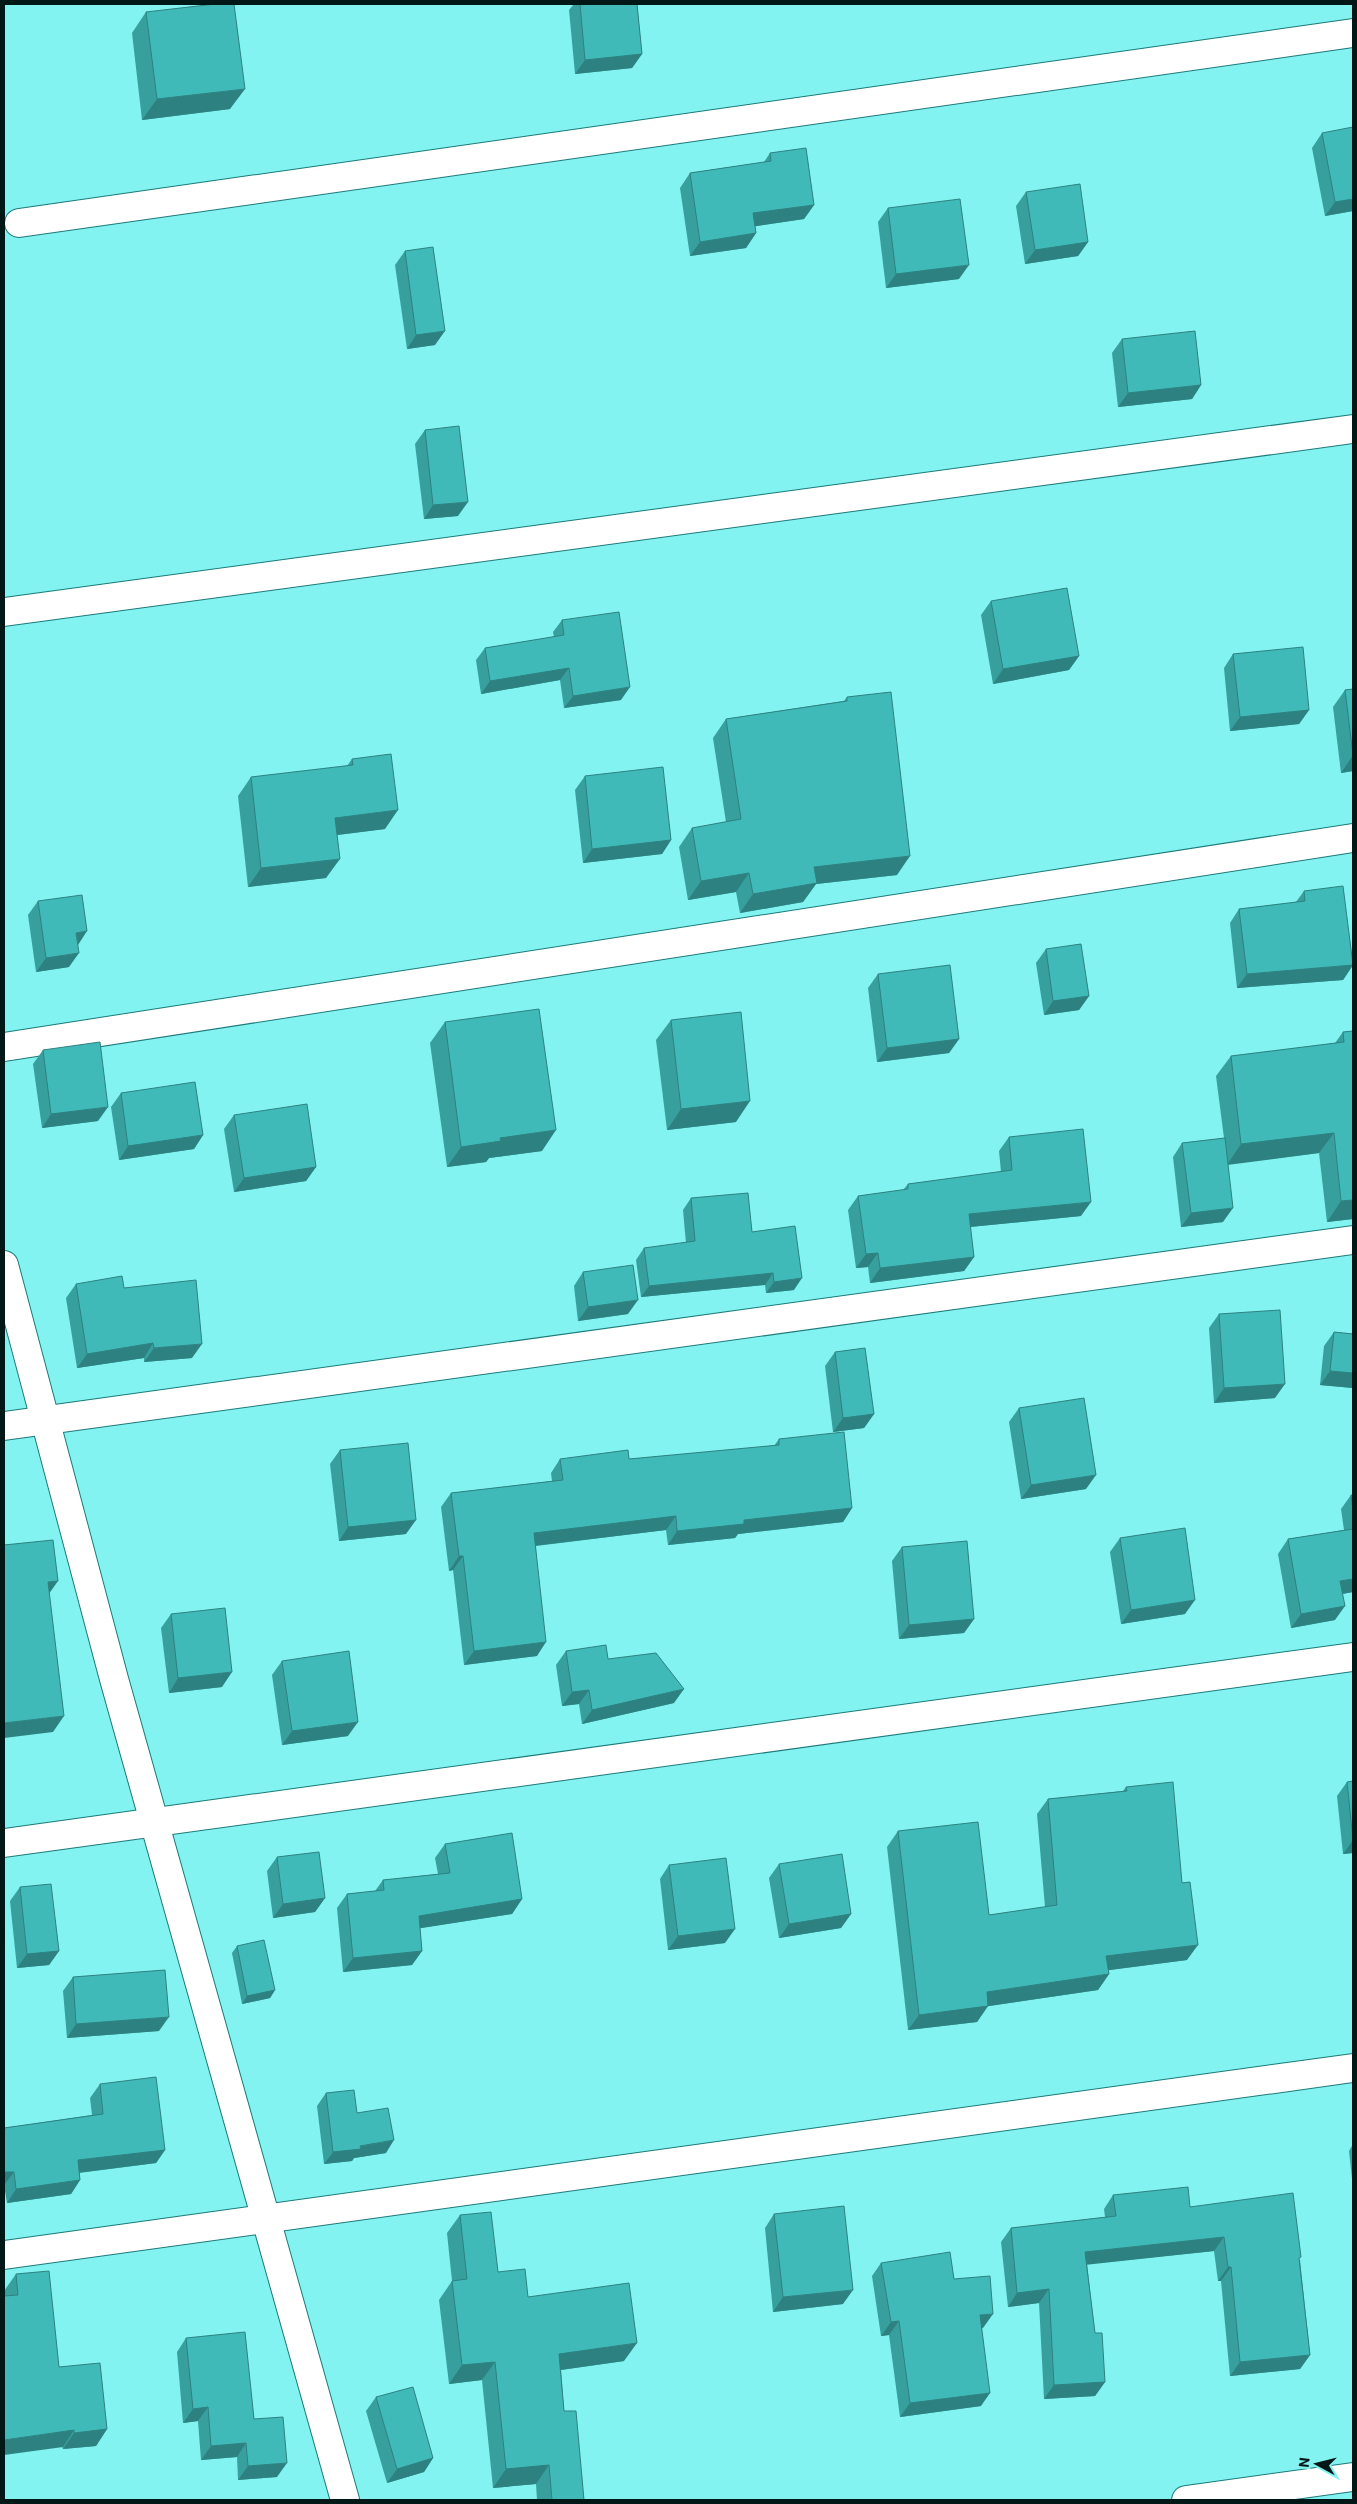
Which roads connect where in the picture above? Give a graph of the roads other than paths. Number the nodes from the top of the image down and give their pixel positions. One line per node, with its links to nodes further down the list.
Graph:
1 (1353, 33): 2 (street)
2 (19, 223)
3 (1353, 430): 4 (street)
4 (4, 612)
5 (1353, 838): 6 (street)
6 (4, 1047)
7 (1353, 1240): 9 (street)
8 (4, 1265): 9 (street)
9 (45, 1421): 10 (street); 12 (street)
10 (4, 1426)
11 (1353, 1657): 12 (street)
12 (154, 1823): 13 (street); 15 (street)
13 (4, 1844)
14 (1353, 2068): 15 (street)
15 (265, 2217): 16 (street); 18 (street)
16 (4, 2255)
17 (1353, 2477): 19 (street)
18 (345, 2500)
19 (1186, 2500)

